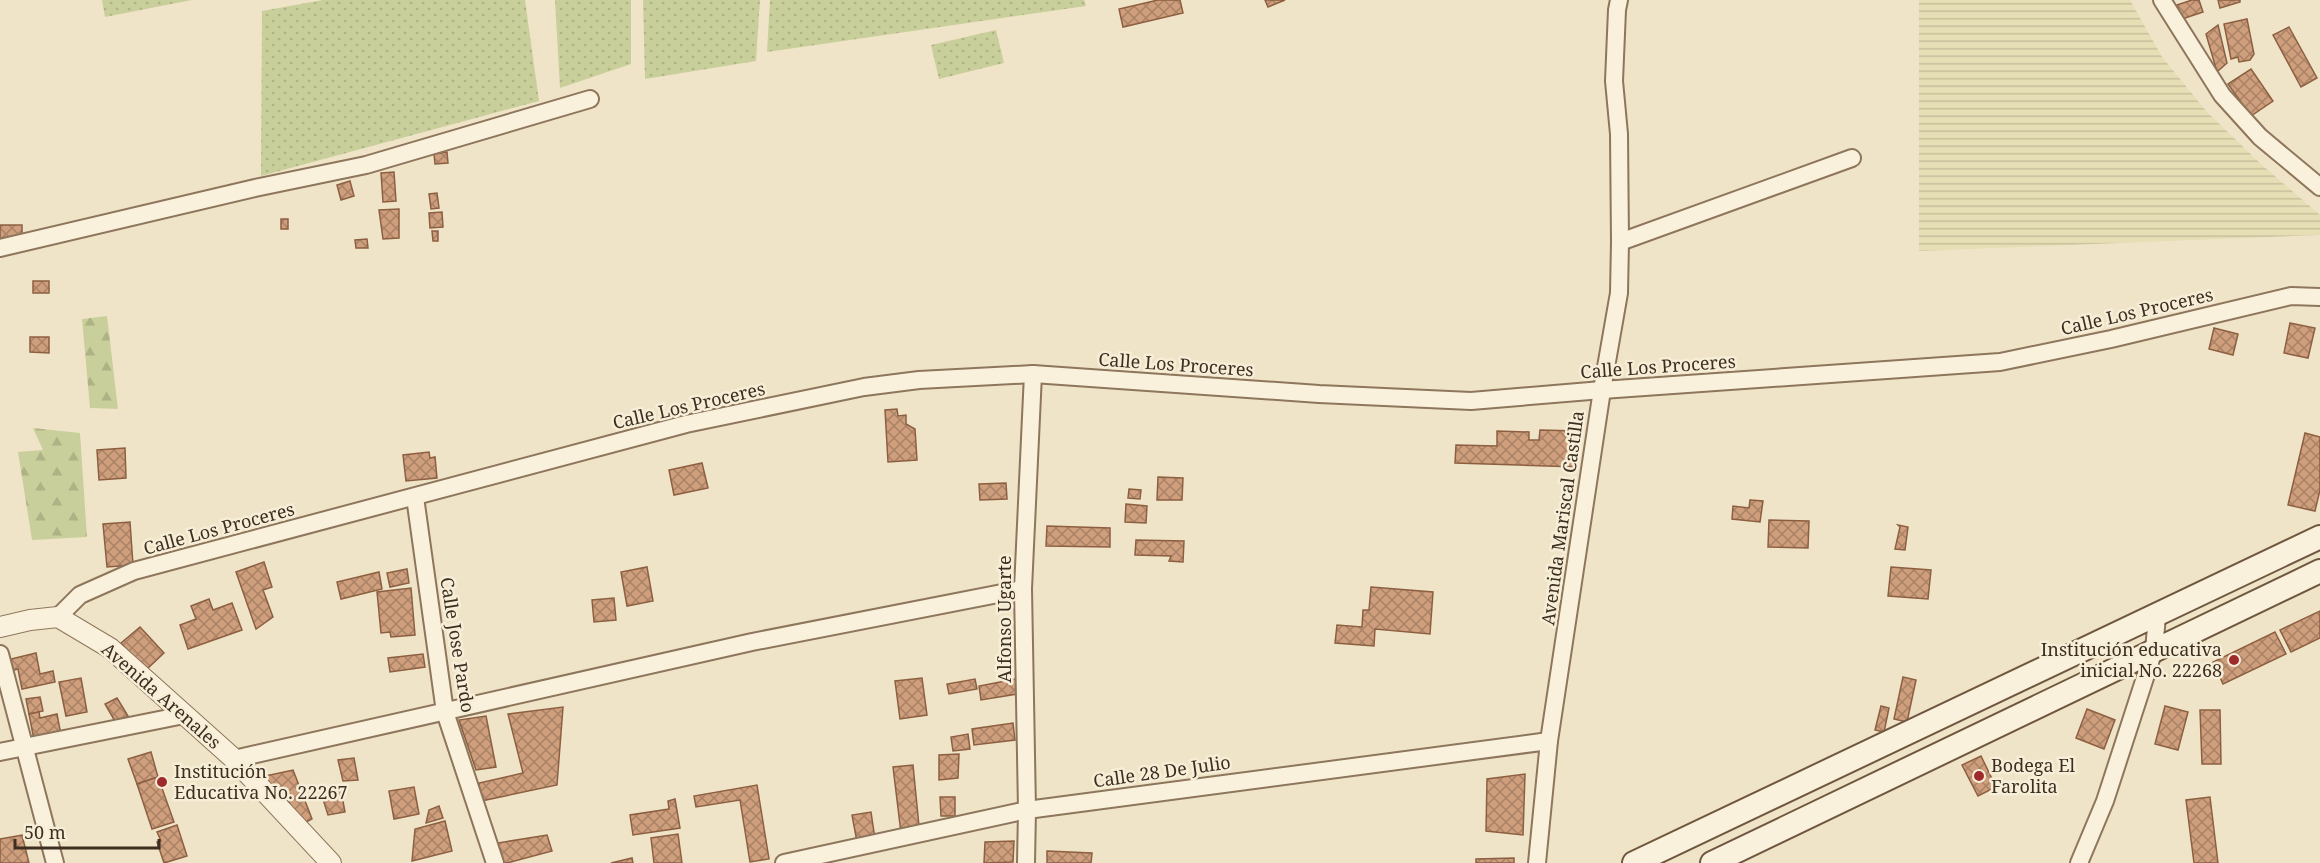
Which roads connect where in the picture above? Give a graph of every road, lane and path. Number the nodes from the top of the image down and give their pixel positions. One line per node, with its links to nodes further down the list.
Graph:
1 (1619, 0): 6 (street, Avenida Mariscal Castilla)
2 (2163, 0): 5 (street)
3 (590, 99): 7 (street)
4 (1852, 158): 6 (street)
5 (2320, 187)
6 (1620, 242): 10 (street, Avenida Mariscal Castilla)
7 (0, 248)
8 (2320, 297): 10 (street, Calle Los Proceres)
9 (1033, 374): 10 (street, Calle Los Proceres); 11 (street, Calle Los Proceres); 14 (street, Alfonso Ugarte)
10 (1602, 390): 22 (street, Avenida Mariscal Castilla)
11 (415, 497): 16 (street, Calle Los Proceres); 20 (street, Calle Jose Pardo)
12 (2320, 537): 15 (main road)
13 (2320, 571): 18 (main road)
14 (1023, 589): 20 (street); 26 (street, Alfonso Ugarte)
15 (2157, 616): 18 (street); 33 (main road)
16 (58, 617): 17 (street); 21 (street, Avenida Arenales)
17 (0, 627)
18 (2154, 651): 34 (main road); 35 (street)
19 (0, 654): 23 (street)
20 (445, 712): 25 (street); 29 (street, Calle Jose Pardo)
21 (184, 715): 23 (street); 25 (street, Avenida Arenales)
22 (1549, 741): 26 (street, Calle 28 De Julio); 32 (street, Avenida Mariscal Castilla)
23 (25, 747): 24 (street); 27 (street)
24 (0, 752)
25 (234, 759): 28 (street, Avenida Arenales)
26 (1027, 810): 30 (street, Calle 28 De Julio); 31 (street, Alfonso Ugarte)
27 (55, 863)
28 (331, 863)
29 (495, 863)
30 (784, 863)
31 (1026, 863)
32 (1537, 863)
33 (1634, 863)
34 (1712, 863)
35 (2079, 863)

